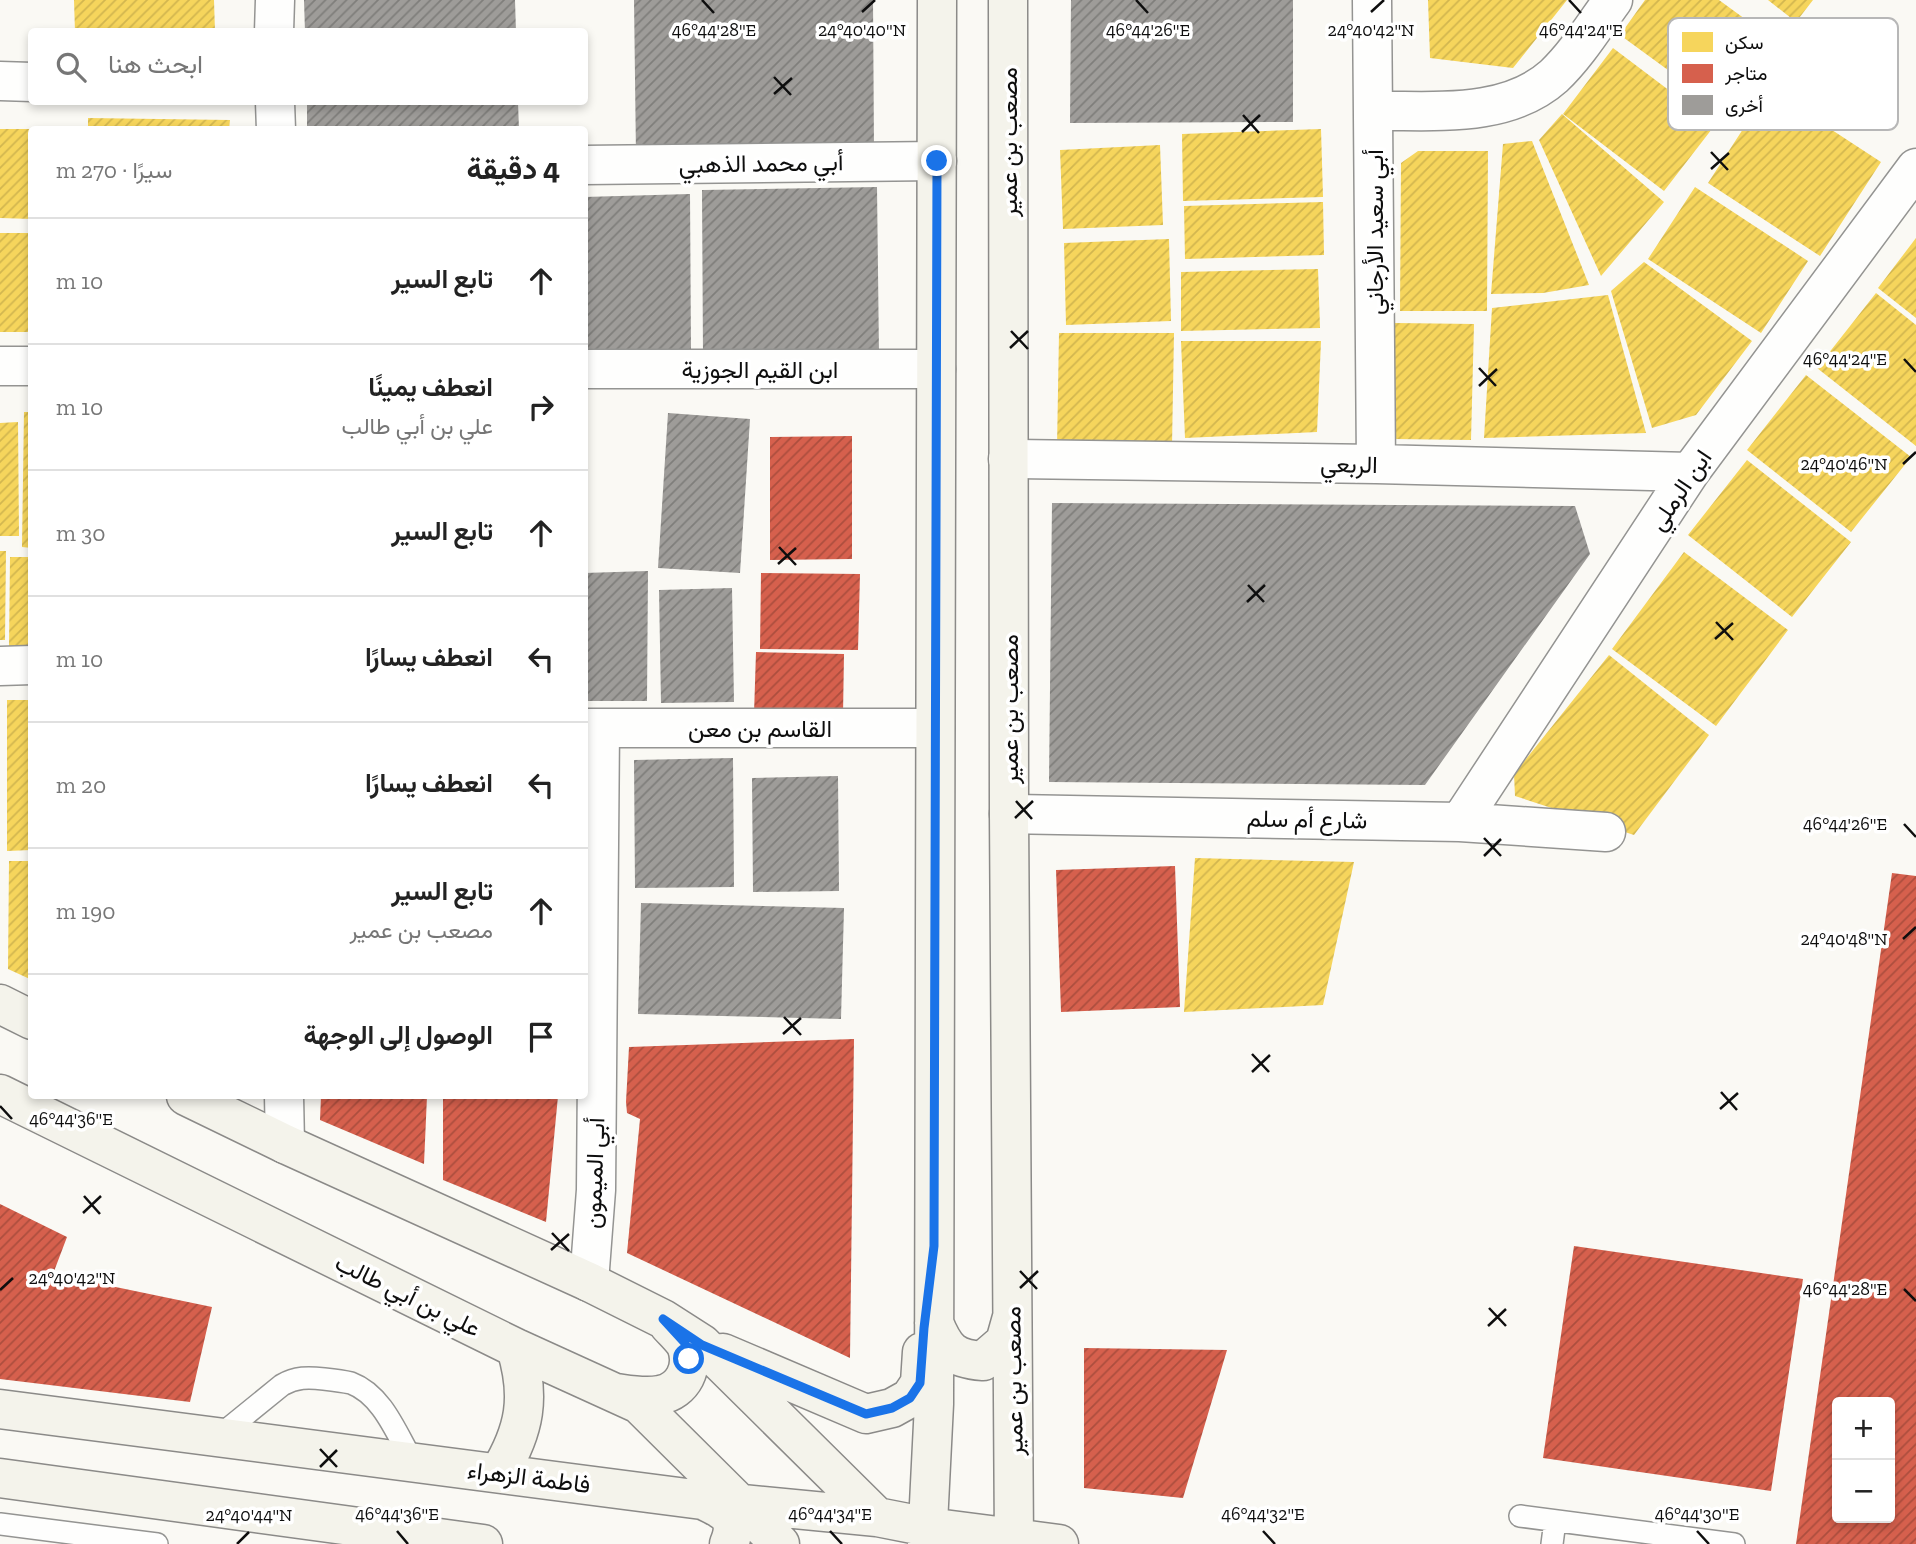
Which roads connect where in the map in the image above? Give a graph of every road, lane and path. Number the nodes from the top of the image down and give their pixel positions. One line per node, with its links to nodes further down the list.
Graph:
1 (275, 0): 6 (street)
2 (937, 0): 12 (main road)
3 (1007, 0): 19 (main road, مصعب بن عمير)
4 (1371, 0): 10 (street, أبي سعيد الأرجاني)
5 (1613, 0): 10 (street)
6 (274, 28)
7 (0, 82): 8 (street)
8 (28, 82)
9 (275, 105): 11 (street)
10 (1374, 111): 20 (street, أبي سعيد الأرجاني)
11 (276, 126)
12 (937, 161): 13 (street, أبي محمد الذهبي); 18 (main road)
13 (588, 165)
14 (1916, 168): 21 (street, ابن الرملي)
15 (0, 366): 16 (street)
16 (28, 366)
17 (588, 369): 18 (street, ابن القيم الجوزية)
18 (936, 369): 24 (main road)
19 (1008, 459): 20 (street, الربعي); 26 (main road, مصعب بن عمير)
20 (1376, 464): 21 (street, الربعي)
21 (1690, 472): 27 (street, ابن الرملي)
22 (28, 665): 23 (street)
23 (0, 666)
24 (935, 727): 25 (street, القاسم بن معن); 35 (main road)
25 (592, 728): 36 (street, أبي الميمون)
26 (1009, 814): 27 (street, شارع أم سلم); 37 (main road, مصعب بن عمير)
27 (1460, 822): 28 (street, شارع أم سلم)
28 (1605, 832)
29 (0, 1004): 30 (main road)
30 (28, 1018)
31 (0, 1094): 41 (main road, علي بن أبي طالب)
32 (192, 1099): 34 (main road)
33 (284, 1099): 34 (street)
34 (285, 1144): 36 (main road)
35 (934, 1246): 39 (main road); 40 (main road)
36 (589, 1282): 38 (main road)
37 (1012, 1317): 39 (main road); 54 (main road, مصعب بن عمير)
38 (663, 1319): 40 (main road); 42 (main road)
39 (934, 1323): 53 (main road)
40 (702, 1345): 50 (main road)
41 (516, 1348): 42 (main road, علي بن أبي طالب); 46 (main road)
42 (616, 1393): 48 (main road, علي بن أبي طالب)
43 (0, 1409): 44 (main road, فاطمة الزهراء)
44 (218, 1437): 45 (main road, فاطمة الزهراء); 45 (lane)
45 (413, 1462): 46 (main road, فاطمة الزهراء)
46 (499, 1473): 48 (main road, فاطمة الزهراء)
47 (0, 1478): 56 (main road)
48 (720, 1501): 50 (main road, فاطمة الزهراء); 57 (main road); 58 (main road, علي بن أبي طالب)
49 (1520, 1516): 51 (lane)
50 (877, 1517): 53 (main road, فاطمة الزهراء)
51 (1555, 1521): 60 (lane); 61 (lane)
52 (0, 1524): 55 (lane)
53 (927, 1535): 54 (main road, فاطمة الزهراء)
54 (1014, 1541): 59 (main road, فاطمة الزهراء)
55 (157, 1544)
56 (484, 1544)
57 (729, 1544)
58 (780, 1544)
59 (1059, 1544)
60 (1552, 1544)
61 (1734, 1544)

